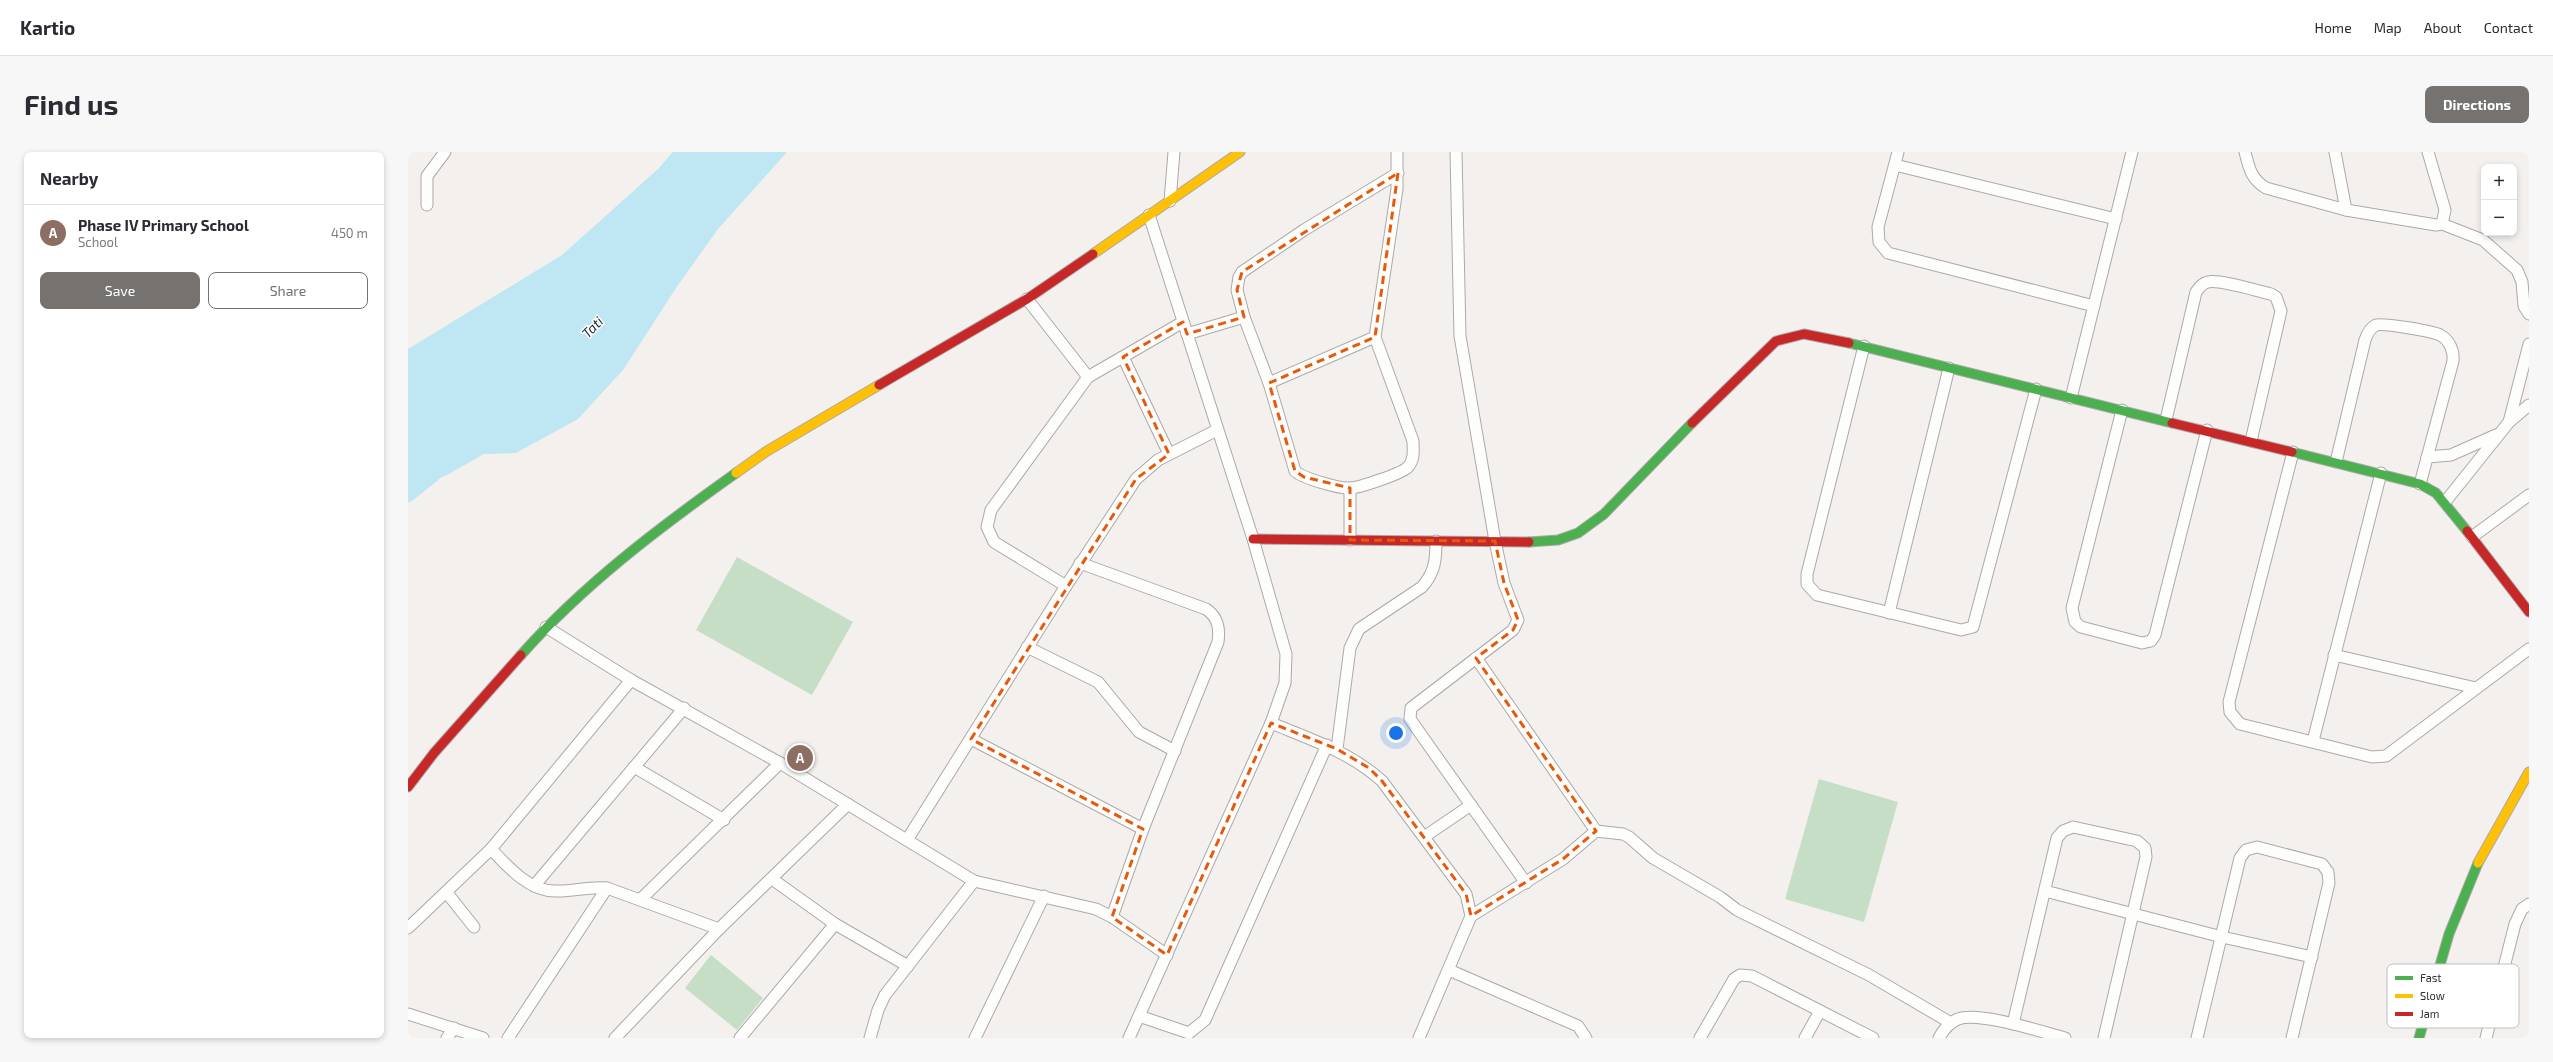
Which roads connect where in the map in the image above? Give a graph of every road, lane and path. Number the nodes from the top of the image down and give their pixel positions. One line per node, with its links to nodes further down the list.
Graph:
1 (445, 152): 14 (street)
2 (1174, 152): 13 (street)
3 (1240, 152): 13 (street)
4 (1397, 152): 12 (street)
5 (1456, 152): 54 (street)
6 (1898, 152): 11 (street)
7 (2132, 152): 17 (street)
8 (2245, 152): 15 (street)
9 (2335, 152): 15 (street)
10 (2428, 152): 18 (street)
11 (1895, 165): 17 (street); 20 (street)
12 (1398, 173): 22 (street); 25 (street)
13 (1170, 201): 16 (street)
14 (427, 205)
15 (2346, 210): 18 (street)
16 (1149, 215): 19 (street); 23 (street)
17 (2116, 219): 20 (street)
18 (2442, 224): 21 (street)
19 (1027, 299): 30 (street); 59 (street)
20 (2094, 306): 33 (street)
21 (2529, 314)
22 (1244, 317): 24 (street); 31 (street)
23 (1183, 322): 24 (street); 28 (street)
24 (1187, 334): 38 (street)
25 (1375, 337): 31 (street); 47 (street)
26 (2529, 344): 37 (street)
27 (1864, 346): 29 (street); 54 (street); 58 (street)
28 (1123, 357): 30 (street); 42 (street)
29 (1949, 368): 32 (street); 58 (street)
30 (1088, 377): 56 (street)
31 (1268, 383): 47 (street)
32 (2036, 390): 33 (street); 58 (street)
33 (2071, 398): 35 (street)
34 (2529, 405): 37 (street)
35 (2122, 410): 36 (street); 39 (street)
36 (2166, 420): 39 (street); 40 (street)
37 (2506, 427): 43 (street); 49 (street)
38 (1218, 430): 42 (street); 51 (street)
39 (2207, 430): 40 (street)
40 (2251, 441): 41 (street)
41 (2293, 452): 44 (street); 69 (street)
42 (1169, 454): 55 (street)
43 (2427, 457): 44 (street); 46 (street)
44 (2336, 462): 45 (street)
45 (2381, 473): 46 (street); 62 (street)
46 (2420, 484): 49 (street)
47 (1350, 488): 52 (street)
48 (2529, 495): 50 (street)
49 (2444, 502): 50 (street)
50 (2472, 537): 57 (street)
51 (1253, 539): 52 (street); 67 (street)
52 (1350, 540): 53 (street)
53 (1436, 541): 54 (street); 70 (street)
54 (1495, 541): 63 (street)
55 (1080, 563): 56 (street); 71 (street)
56 (1066, 586): 60 (street)
57 (2528, 609)
58 (1889, 613)
59 (546, 627): 64 (street); 75 (street)
60 (1027, 647): 68 (street); 71 (street)
61 (2529, 649): 65 (street)
62 (2334, 655): 65 (street); 69 (street)
63 (1476, 658): 77 (street); 80 (street)
64 (631, 680): 66 (street); 83 (street)
65 (2476, 688): 69 (street)
66 (684, 708): 72 (street); 73 (street)
67 (1271, 723): 70 (street); 102 (street)
68 (971, 739): 79 (street); 82 (street)
69 (2313, 741)
70 (1332, 747): 81 (street); 110 (street)
71 (1175, 751): 79 (street)
72 (780, 763): 76 (street); 78 (street)
73 (634, 767): 78 (street); 87 (street)
74 (2529, 772): 104 (street)
75 (408, 787)
76 (848, 804): 82 (street); 84 (street)
77 (1471, 805): 81 (street); 86 (street)
78 (724, 820): 92 (street)
79 (1143, 829): 96 (street)
80 (1596, 831): 86 (street); 111 (street)
81 (1424, 837): 95 (street)
82 (907, 840): 85 (street)
83 (491, 849): 87 (street); 90 (street)
84 (772, 879): 97 (street); 100 (street)
85 (974, 881): 91 (street); 106 (street)
86 (1526, 883): 95 (street)
87 (534, 886): 88 (street)
88 (607, 888): 92 (street); 118 (street)
89 (2045, 891): 94 (street); 94 (street); 112 (street)
90 (447, 893): 98 (street); 99 (street)
91 (1044, 896): 96 (street); 122 (street)
92 (641, 899): 100 (street)
93 (2529, 904): 105 (street)
94 (2133, 913): 101 (street); 131 (street)
95 (1471, 916): 107 (street)
96 (1112, 917): 102 (street)
97 (835, 924): 106 (street); 120 (street)
98 (474, 927)
99 (408, 928)
100 (719, 929): 119 (street)
101 (2222, 937): 103 (street); 103 (street); 132 (street)
102 (1166, 955): 110 (street)
103 (2312, 957): 133 (street)
104 (2439, 964)
105 (2505, 964)
106 (908, 966): 121 (street)
107 (1449, 970): 124 (street); 125 (street)
108 (1820, 1011): 126 (street); 127 (street); 128 (street)
109 (408, 1014): 113 (street)
110 (1139, 1016): 123 (street)
111 (1951, 1023): 112 (street); 129 (street)
112 (2013, 1024): 130 (street)
113 (454, 1028): 116 (street); 117 (street)
114 (2422, 1028): 134 (street)
115 (2489, 1028): 135 (street)
116 (447, 1038)
117 (483, 1038)
118 (508, 1038)
119 (615, 1038)
120 (740, 1038)
121 (870, 1038)
122 (975, 1038)
123 (1129, 1038)
124 (1419, 1038)
125 (1586, 1038)
126 (1700, 1038)
127 (1805, 1038)
128 (1873, 1038)
129 (1939, 1038)
130 (2065, 1038)
131 (2104, 1038)
132 (2197, 1038)
133 (2292, 1038)
134 (2419, 1038)
135 (2486, 1038)

